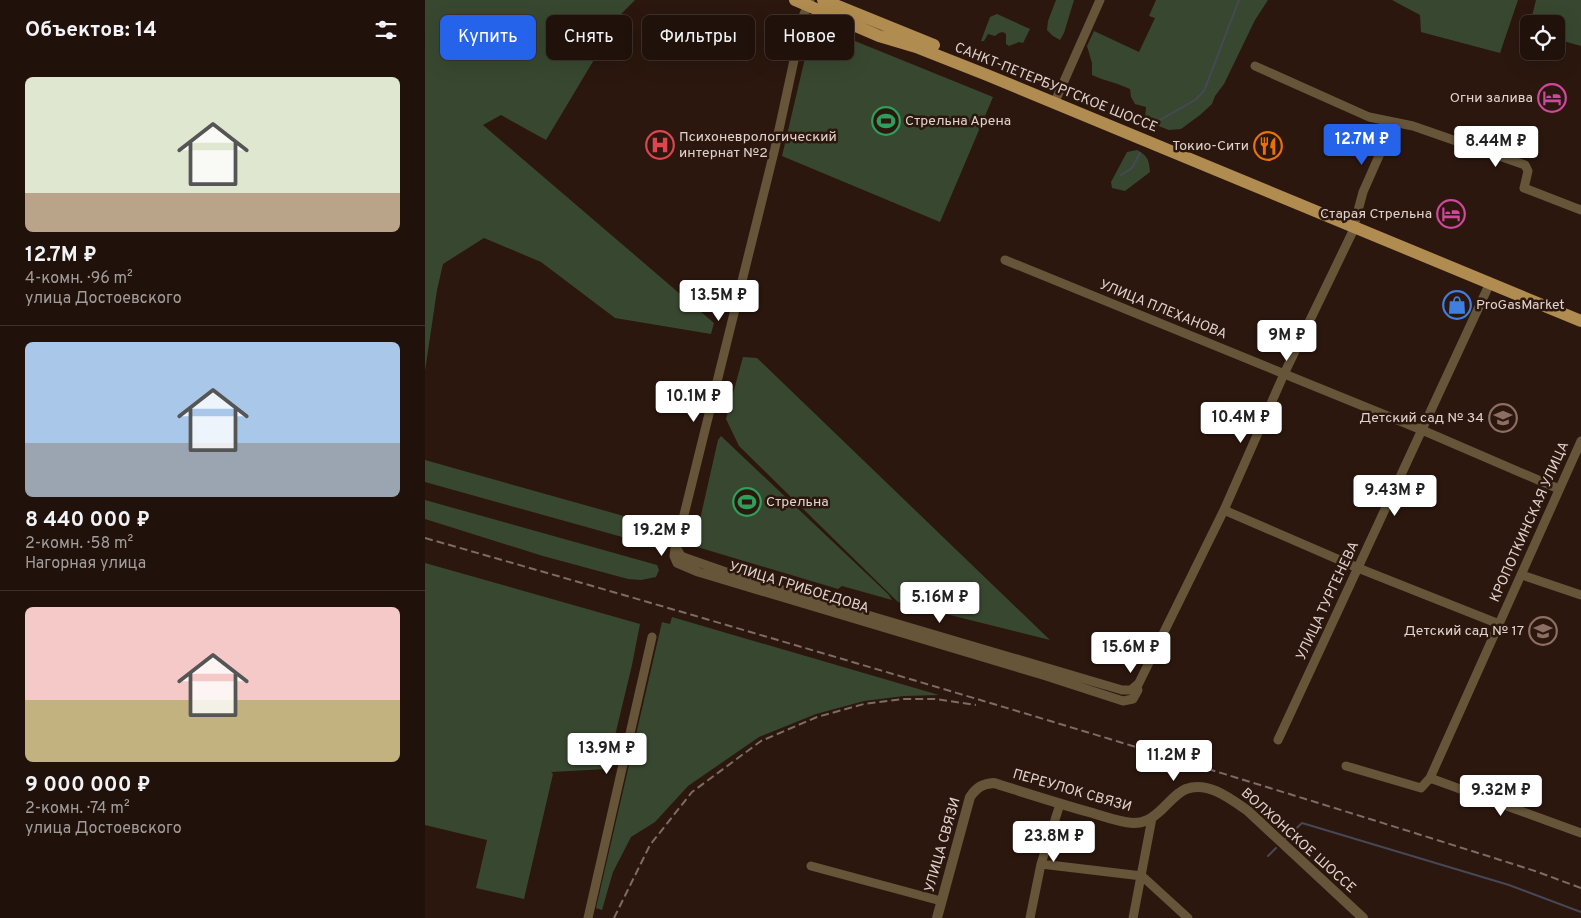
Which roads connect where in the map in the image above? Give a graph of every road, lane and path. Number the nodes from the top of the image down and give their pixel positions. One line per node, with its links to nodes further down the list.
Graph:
1 (823, 0): 4 (main road, САНКТ-ПЕТЕРБУРГСКОЕ ШОССЕ)
2 (1100, 0): 6 (street)
3 (804, 2): 9 (main road, САНКТ-ПЕТЕРБУРГСКОЕ ШОССЕ); 24 (street, УЛИЦА ГРИБОЕДОВА)
4 (844, 4): 6 (main road, САНКТ-ПЕТЕРБУРГСКОЕ ШОССЕ)
5 (1255, 66): 7 (street)
6 (1057, 97): 9 (main road, САНКТ-ПЕТЕРБУРГСКОЕ ШОССЕ)
7 (1394, 122): 8 (street); 9 (street)
8 (1581, 210)
9 (1353, 223): 11 (main road, САНКТ-ПЕТЕРБУРГСКОЕ ШОССЕ); 12 (main road, САНКТ-ПЕТЕРБУРГСКОЕ ШОССЕ); 14 (street)
10 (1005, 260): 14 (street, УЛИЦА ПЛЕХАНОВА)
11 (1490, 283): 13 (main road, САНКТ-ПЕТЕРБУРГСКОЕ ШОССЕ); 15 (street, УЛИЦА ТУРГЕНЕВА)
12 (1581, 311)
13 (1581, 321)
14 (1284, 374): 15 (street, УЛИЦА ПЛЕХАНОВА); 18 (street)
15 (1422, 430): 17 (street, УЛИЦА ПЛЕХАНОВА); 19 (street, УЛИЦА ТУРГЕНЕВА)
16 (1581, 441): 17 (street, КРОПОТКИНСКАЯ УЛИЦА)
17 (1559, 489): 20 (street, КРОПОТКИНСКАЯ УЛИЦА)
18 (1224, 510): 19 (street); 24 (street)
19 (1359, 568): 22 (street); 26 (street, УЛИЦА ТУРГЕНЕВА)
20 (1522, 575): 21 (street); 22 (street, КРОПОТКИНСКАЯ УЛИЦА)
21 (1581, 595)
22 (1499, 624): 28 (street, КРОПОТКИНСКАЯ УЛИЦА)
23 (651, 637): 37 (street)
24 (1140, 683): 25 (street)
25 (1134, 693)
26 (1278, 740)
27 (1347, 766): 28 (street)
28 (1430, 778): 32 (street)
29 (983, 784): 30 (street, ПЕРЕУЛОК СВЯЗИ); 36 (street, УЛИЦА СВЯЗИ)
30 (1059, 804): 31 (street, ПЕРЕУЛОК СВЯЗИ); 33 (street)
31 (1152, 818): 35 (street); 42 (street, ВОЛХОНСКОЕ ШОССЕ)
32 (1581, 833)
33 (1041, 864): 35 (street); 39 (street)
34 (811, 866): 36 (street)
35 (1142, 876): 40 (street); 41 (street)
36 (941, 901): 38 (street, УЛИЦА СВЯЗИ)
37 (588, 918)
38 (937, 918)
39 (1030, 918)
40 (1133, 918)
41 (1188, 918)
42 (1363, 918)

